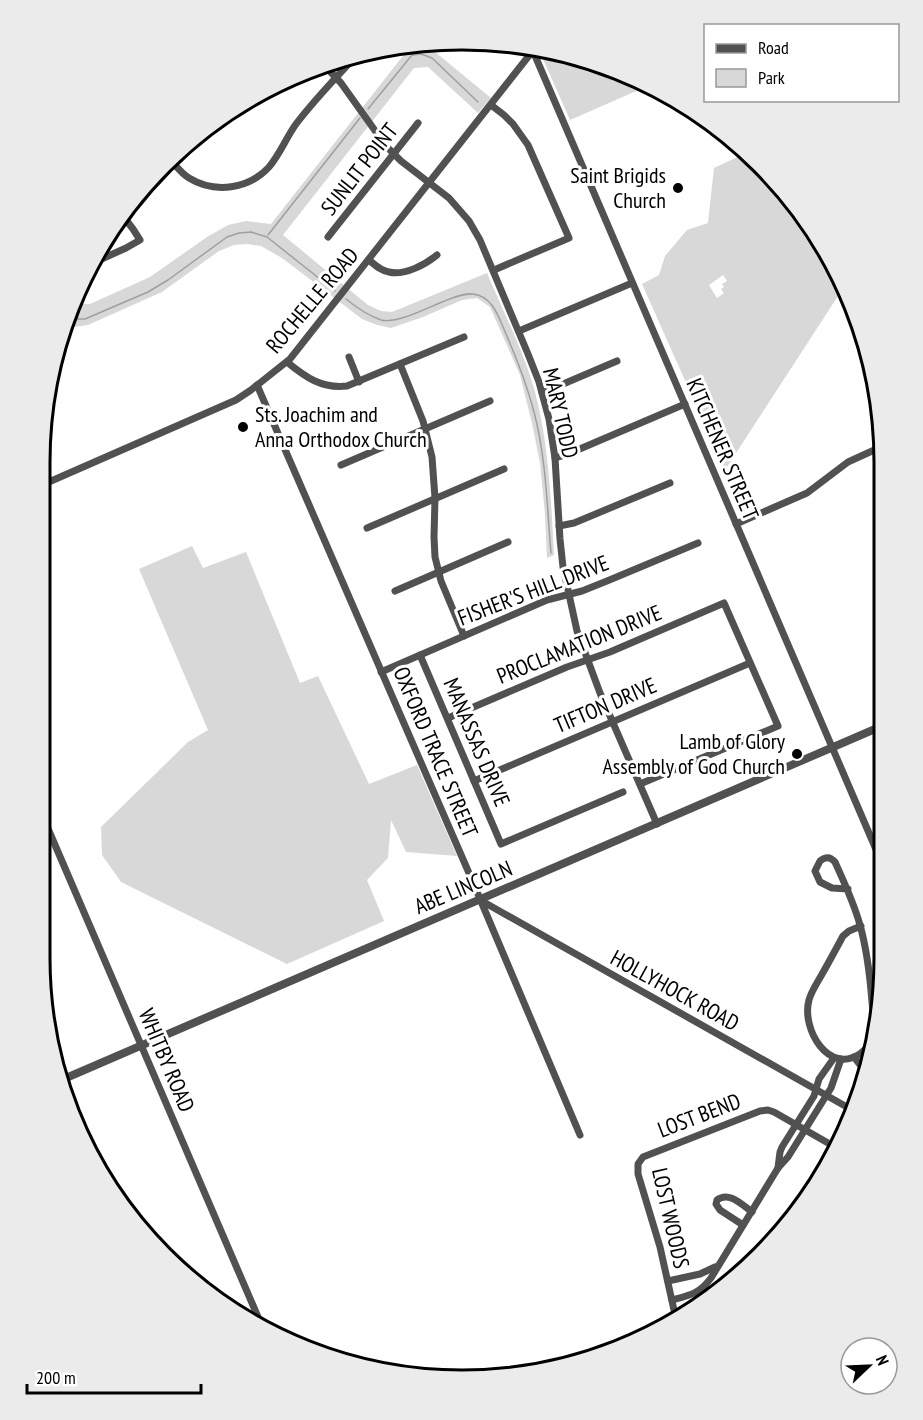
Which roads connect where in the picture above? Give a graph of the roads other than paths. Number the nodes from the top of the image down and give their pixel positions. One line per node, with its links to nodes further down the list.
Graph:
1 (529, 55): 6 (street, ROCHELLE ROAD)
2 (537, 56): 17 (street, KITCHENER STREET)
3 (346, 66): 5 (street)
4 (330, 71): 5 (street, MARY TODD)
5 (336, 77): 8 (street, MARY TODD); 9 (street)
6 (490, 105): 10 (street, ROCHELLE ROAD); 16 (street)
7 (418, 123): 8 (street, SUNLIT POINT)
8 (394, 154): 10 (street, MARY TODD); 12 (street, SUNLIT POINT)
9 (175, 165)
10 (430, 182): 15 (street, ROCHELLE ROAD); 16 (street, MARY TODD)
11 (127, 221): 14 (street)
12 (328, 237)
13 (437, 255): 15 (street)
14 (103, 259)
15 (369, 260): 22 (street, ROCHELLE ROAD)
16 (494, 270): 18 (street, MARY TODD)
17 (632, 283): 18 (street); 28 (street, KITCHENER STREET)
18 (519, 332): 26 (street, MARY TODD)
19 (464, 337): 23 (street)
20 (349, 357): 24 (street)
21 (617, 361): 26 (street)
22 (287, 362): 24 (street); 25 (street, ROCHELLE ROAD)
23 (400, 364): 24 (street); 29 (street)
24 (359, 382)
25 (257, 386): 34 (street, ROCHELLE ROAD); 49 (street, OXFORD TRACE STREET)
26 (542, 393): 31 (street, MARY TODD)
27 (490, 401): 29 (street)
28 (685, 404): 31 (street); 37 (street, KITCHENER STREET)
29 (426, 429): 32 (street); 36 (street)
30 (874, 450): 37 (street)
31 (555, 458): 38 (street, MARY TODD)
32 (341, 465)
33 (504, 469): 36 (street)
34 (50, 481)
35 (669, 483): 38 (street)
36 (435, 498): 39 (street); 42 (street)
37 (735, 524): 53 (street, KITCHENER STREET)
38 (559, 526): 44 (street, MARY TODD)
39 (367, 528)
40 (508, 542): 42 (street)
41 (698, 543): 44 (street, FISHER'S HILL DRIVE)
42 (439, 572): 43 (street); 45 (street)
43 (395, 591)
44 (568, 594): 45 (street, FISHER'S HILL DRIVE); 47 (street, MARY TODD)
45 (464, 636): 46 (street, FISHER'S HILL DRIVE)
46 (420, 655): 49 (street, FISHER'S HILL DRIVE); 50 (street, MANASSAS DRIVE)
47 (587, 660): 48 (street, PROCLAMATION DRIVE); 50 (street, PROCLAMATION DRIVE); 51 (street, MARY TODD)
48 (750, 663): 51 (street, TIFTON DRIVE); 55 (street)
49 (381, 672): 61 (street, OXFORD TRACE STREET)
50 (448, 718): 54 (street, MANASSAS DRIVE)
51 (613, 722): 54 (street, TIFTON DRIVE); 55 (street, MARY TODD)
52 (874, 729): 53 (street, ABE LINCOLN)
53 (831, 747): 57 (street, ABE LINCOLN); 59 (street, KITCHENER STREET)
54 (474, 781): 56 (street, MANASSAS DRIVE)
55 (640, 784): 57 (street, MARY TODD)
56 (623, 792)
57 (657, 824): 61 (street, ABE LINCOLN)
58 (50, 833): 64 (street, WHITBY ROAD)
59 (874, 845)
60 (848, 889): 60 (street); 62 (street)
61 (480, 899): 64 (street, ABE LINCOLN); 72 (street, HOLLYHOCK ROAD); 77 (street, OXFORD TRACE STREET)
62 (861, 926): 63 (street); 67 (street)
63 (871, 1000)
64 (141, 1045): 71 (street, ABE LINCOLN); 87 (street, WHITBY ROAD)
65 (862, 1052): 66 (street)
66 (854, 1057): 67 (street); 68 (street)
67 (837, 1058): 69 (street); 70 (street)
68 (859, 1064)
69 (827, 1069): 70 (street); 72 (street)
70 (836, 1074): 73 (street)
71 (67, 1077)
72 (816, 1089): 73 (street, HOLLYHOCK ROAD); 75 (street)
73 (826, 1095): 74 (street, HOLLYHOCK ROAD); 76 (street)
74 (846, 1106)
75 (796, 1124): 76 (street, LOST BEND); 79 (street, LOST BEND); 80 (street)
76 (804, 1130): 78 (street, LOST BEND); 80 (street)
77 (580, 1135)
78 (829, 1144)
79 (641, 1160): 84 (street, LOST WOODS)
80 (778, 1168): 81 (street)
81 (752, 1212): 82 (street); 82 (street)
82 (743, 1225): 83 (street)
83 (718, 1266): 84 (street); 85 (street)
84 (668, 1281): 85 (street, LOST WOODS)
85 (672, 1300): 86 (street, LOST WOODS)
86 (674, 1311)
87 (258, 1317)

